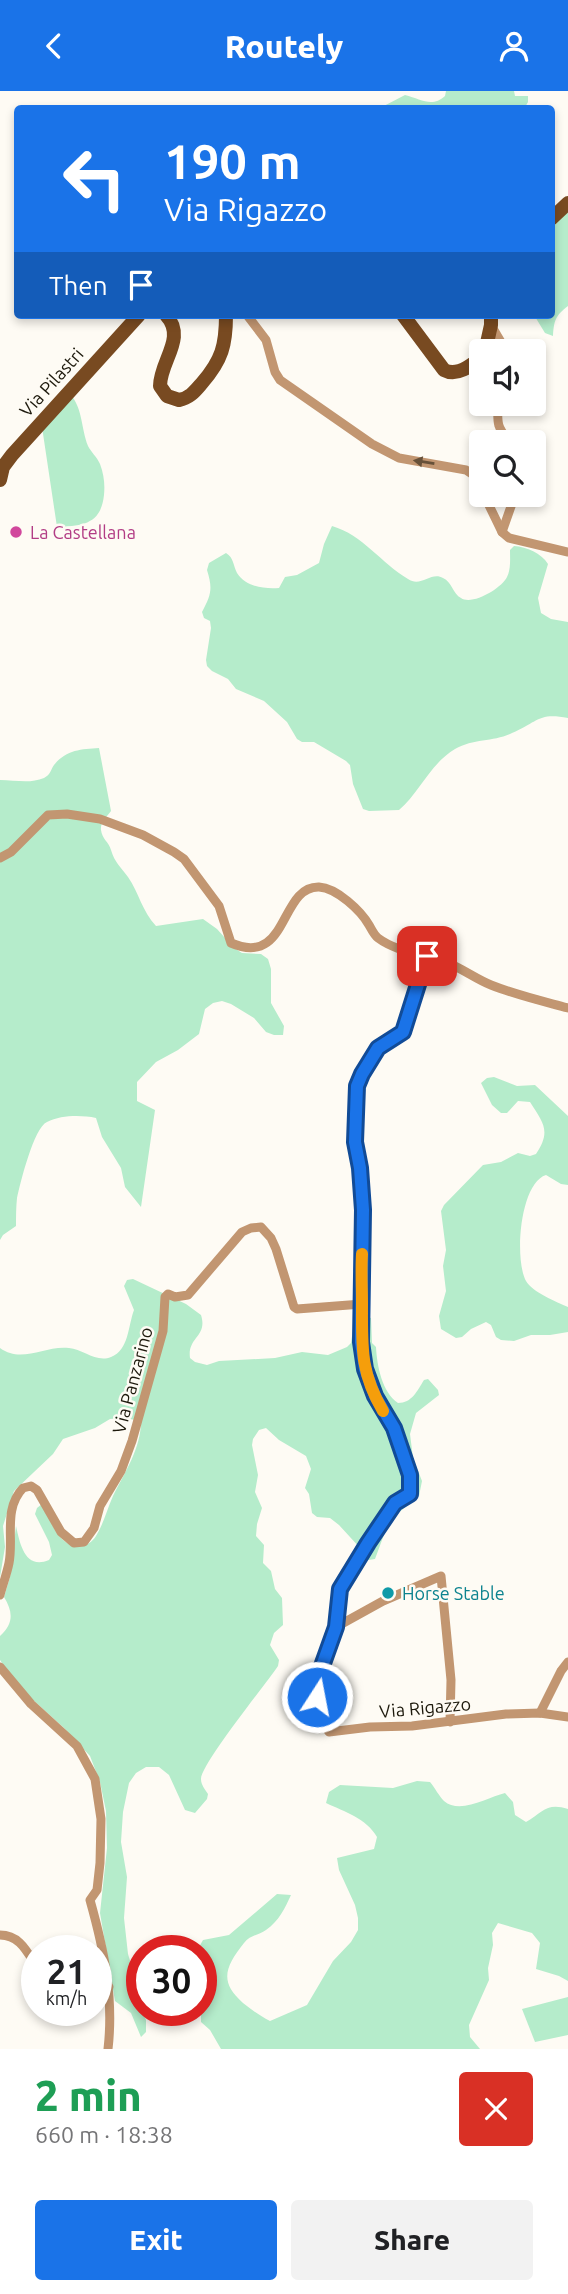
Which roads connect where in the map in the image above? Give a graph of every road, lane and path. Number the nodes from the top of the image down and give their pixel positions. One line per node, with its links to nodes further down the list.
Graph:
1 (568, 203): 2 (main road)
2 (555, 215)
3 (135, 319): 13 (main road, Via Pilastri)
4 (169, 319): 5 (main road)
5 (226, 319)
6 (250, 319): 12 (street, one-way to 6)
7 (406, 319): 11 (main road)
8 (491, 320): 9 (main road); 10 (street)
9 (487, 339)
10 (500, 339)
11 (469, 366)
12 (469, 472)
13 (0, 480)
14 (490, 507): 16 (street)
15 (511, 507): 16 (street)
16 (502, 532): 17 (street)
17 (568, 552)
18 (0, 858): 19 (street)
19 (427, 956): 20 (street); 21 (street, Via Rigazzo)
20 (568, 1008)
21 (362, 1304): 22 (street, Via Panzarino); 23 (street, Via Rigazzo)
22 (0, 1595)
23 (336, 1627): 28 (street, Via Rigazzo); 28 (street)
24 (568, 1662): 26 (street)
25 (0, 1667): 30 (street)
26 (540, 1713): 27 (street, Via Rigazzo); 28 (street, Via Rigazzo)
27 (568, 1717)
28 (450, 1722)
29 (0, 1935): 31 (street)
30 (98, 1935)
31 (21, 1944)
32 (110, 2026): 33 (street)
33 (108, 2049)

